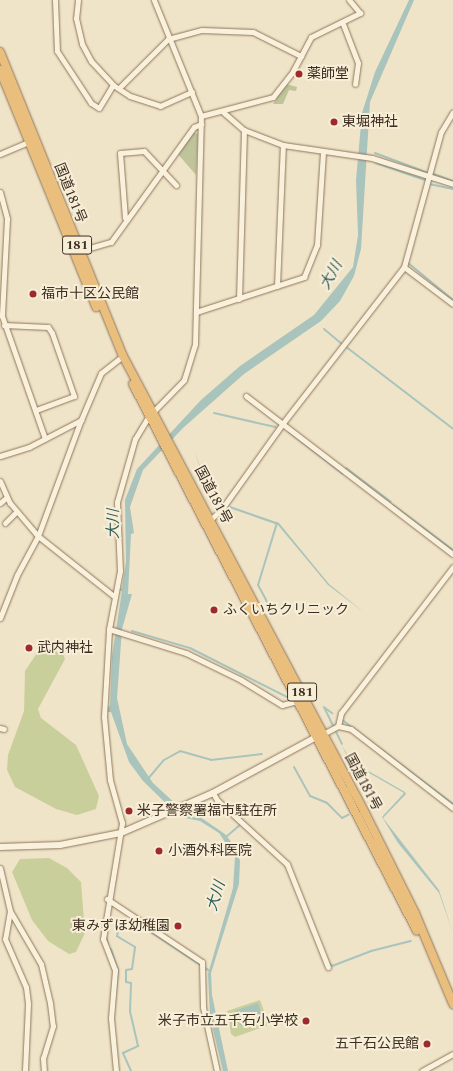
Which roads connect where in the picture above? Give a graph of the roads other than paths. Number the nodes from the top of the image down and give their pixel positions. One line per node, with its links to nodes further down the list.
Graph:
1 (55, 0): 11 (street)
2 (78, 0): 11 (street)
3 (154, 0): 6 (street)
4 (349, 0): 5 (street)
5 (343, 24): 8 (street); 10 (street)
6 (172, 38): 8 (street); 12 (street); 13 (street)
7 (0, 52): 19 (highway, 国道181号 / 181)
8 (301, 56): 14 (street)
9 (0, 70): 19 (highway, 国道181号 / 181)
10 (355, 84)
11 (113, 85): 12 (street)
12 (119, 88): 13 (street)
13 (192, 92): 16 (street)
14 (223, 112): 16 (street); 18 (street)
15 (453, 112): 24 (street)
16 (202, 116): 17 (street)
17 (202, 124): 23 (street); 34 (street)
18 (244, 130): 20 (street); 32 (street)
19 (32, 140): 22 (street); 29 (highway, 国道181号 / 181); 36 (highway, 国道181号 / 181)
20 (283, 145): 21 (street); 31 (street)
21 (323, 151): 24 (street); 31 (street)
22 (0, 154)
23 (162, 170): 26 (street); 28 (street); 28 (street)
24 (428, 176): 25 (street); 30 (street)
25 (453, 184)
26 (176, 185)
27 (0, 192): 35 (street)
28 (125, 218): 29 (street)
29 (79, 251): 36 (highway, 国道181号 / 181)
30 (404, 266): 33 (street); 41 (street)
31 (277, 286): 32 (street)
32 (239, 299): 34 (street)
33 (453, 304)
34 (196, 312): 39 (street)
35 (4, 325): 38 (street); 38 (street)
36 (121, 357): 39 (highway, 国道181号 / 181); 40 (street)
37 (246, 396): 41 (street)
38 (36, 410): 42 (street)
39 (151, 414): 43 (highway, 国道181号 / 181); 54 (street)
40 (81, 420): 42 (street); 51 (street)
41 (282, 423): 49 (street); 52 (street)
42 (45, 439): 44 (street)
43 (171, 451): 49 (highway, 国道181号 / 181); 57 (highway, 国道181号 / 181)
44 (0, 456)
45 (0, 481): 46 (street)
46 (6, 498): 47 (street); 48 (street)
47 (0, 503)
48 (16, 512): 50 (street); 51 (street)
49 (211, 519): 59 (highway, 国道181号 / 181)
50 (5, 523)
51 (38, 536): 54 (street); 55 (street)
52 (453, 554)
53 (453, 567): 58 (street)
54 (115, 597): 56 (street)
55 (0, 618)
56 (111, 629): 57 (street); 62 (street)
57 (297, 701): 59 (highway, 国道181号 / 181)
58 (338, 726): 59 (street); 61 (street)
59 (319, 735): 60 (street); 68 (highway, 国道181号 / 181)
60 (213, 792): 62 (street); 67 (street)
61 (453, 808)
62 (121, 833): 63 (street); 65 (street)
63 (0, 847)
64 (0, 868): 66 (street)
65 (107, 899): 72 (street); 73 (street)
66 (10, 911): 70 (street); 71 (street)
67 (328, 967)
68 (453, 1004)
69 (453, 1054): 74 (street)
70 (25, 1071)
71 (44, 1071)
72 (116, 1071)
73 (217, 1071)
74 (422, 1071)

